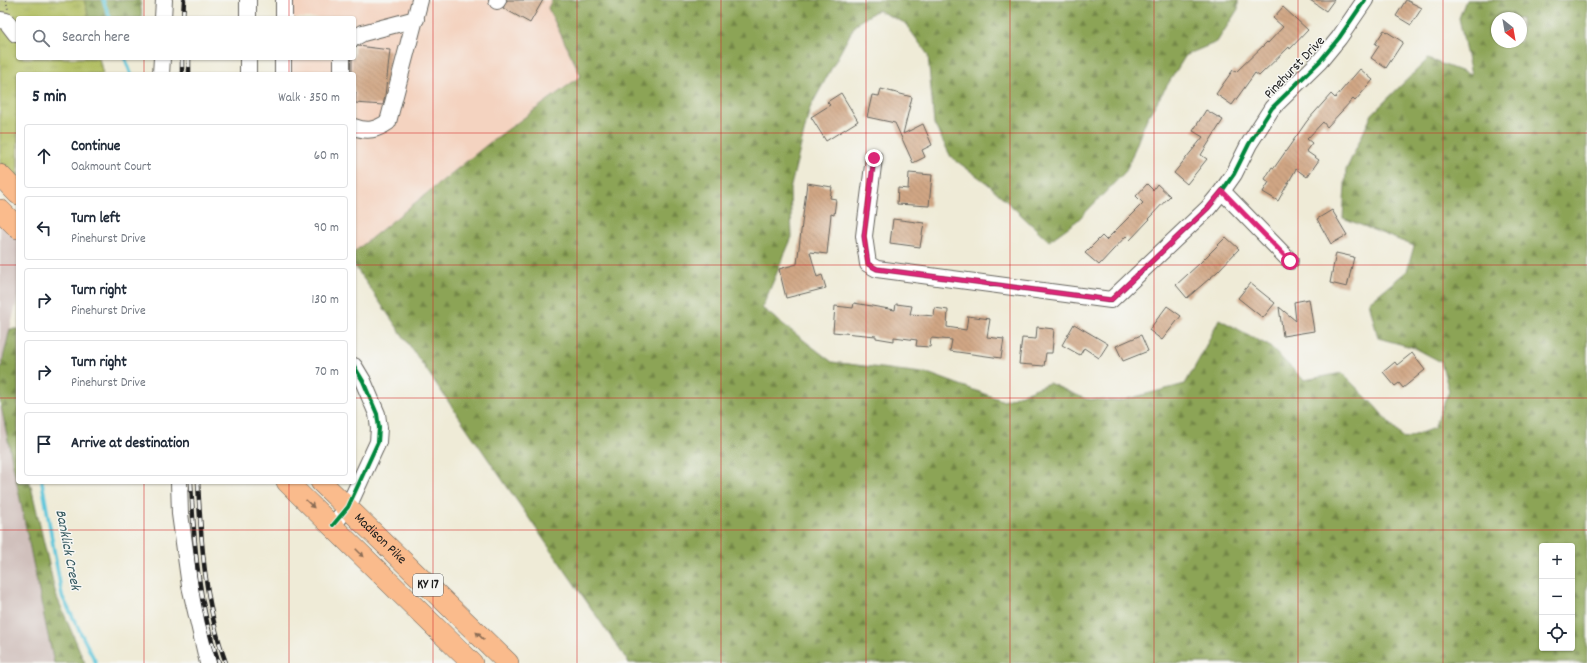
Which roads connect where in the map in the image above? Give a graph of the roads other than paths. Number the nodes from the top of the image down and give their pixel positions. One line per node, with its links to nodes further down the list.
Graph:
1 (164, 0): 6 (street)
2 (248, 0): 7 (street)
3 (284, 0): 8 (street)
4 (420, 0): 9 (street)
5 (1365, 0): 24 (street, Pinehurst Drive)
6 (163, 16)
7 (248, 16)
8 (284, 16)
9 (416, 19): 12 (street); 21 (street)
10 (0, 20): 11 (street)
11 (16, 34)
12 (356, 37)
13 (162, 60): 17 (street)
14 (248, 60): 18 (street)
15 (283, 60): 19 (street)
16 (342, 60): 20 (street)
17 (161, 72)
18 (248, 72)
19 (283, 72)
20 (342, 72)
21 (356, 128)
22 (874, 158): 24 (street, Pinehurst Drive)
23 (0, 175): 25 (main road)
24 (1222, 191): 28 (street)
25 (16, 192)
26 (0, 210): 27 (main road)
27 (16, 226)
28 (1290, 261)
29 (356, 370): 33 (street)
30 (179, 484): 35 (street)
31 (289, 484): 34 (main road, Madison Pike / KY 17, one-way to 34)
32 (323, 484): 33 (main road, Madison Pike / KY 17)
33 (348, 507): 34 (street); 37 (main road, Madison Pike / KY 17, one-way to 33)
34 (333, 525): 36 (main road, Madison Pike / KY 17, one-way to 36)
35 (208, 663)
36 (472, 663)
37 (508, 663)

